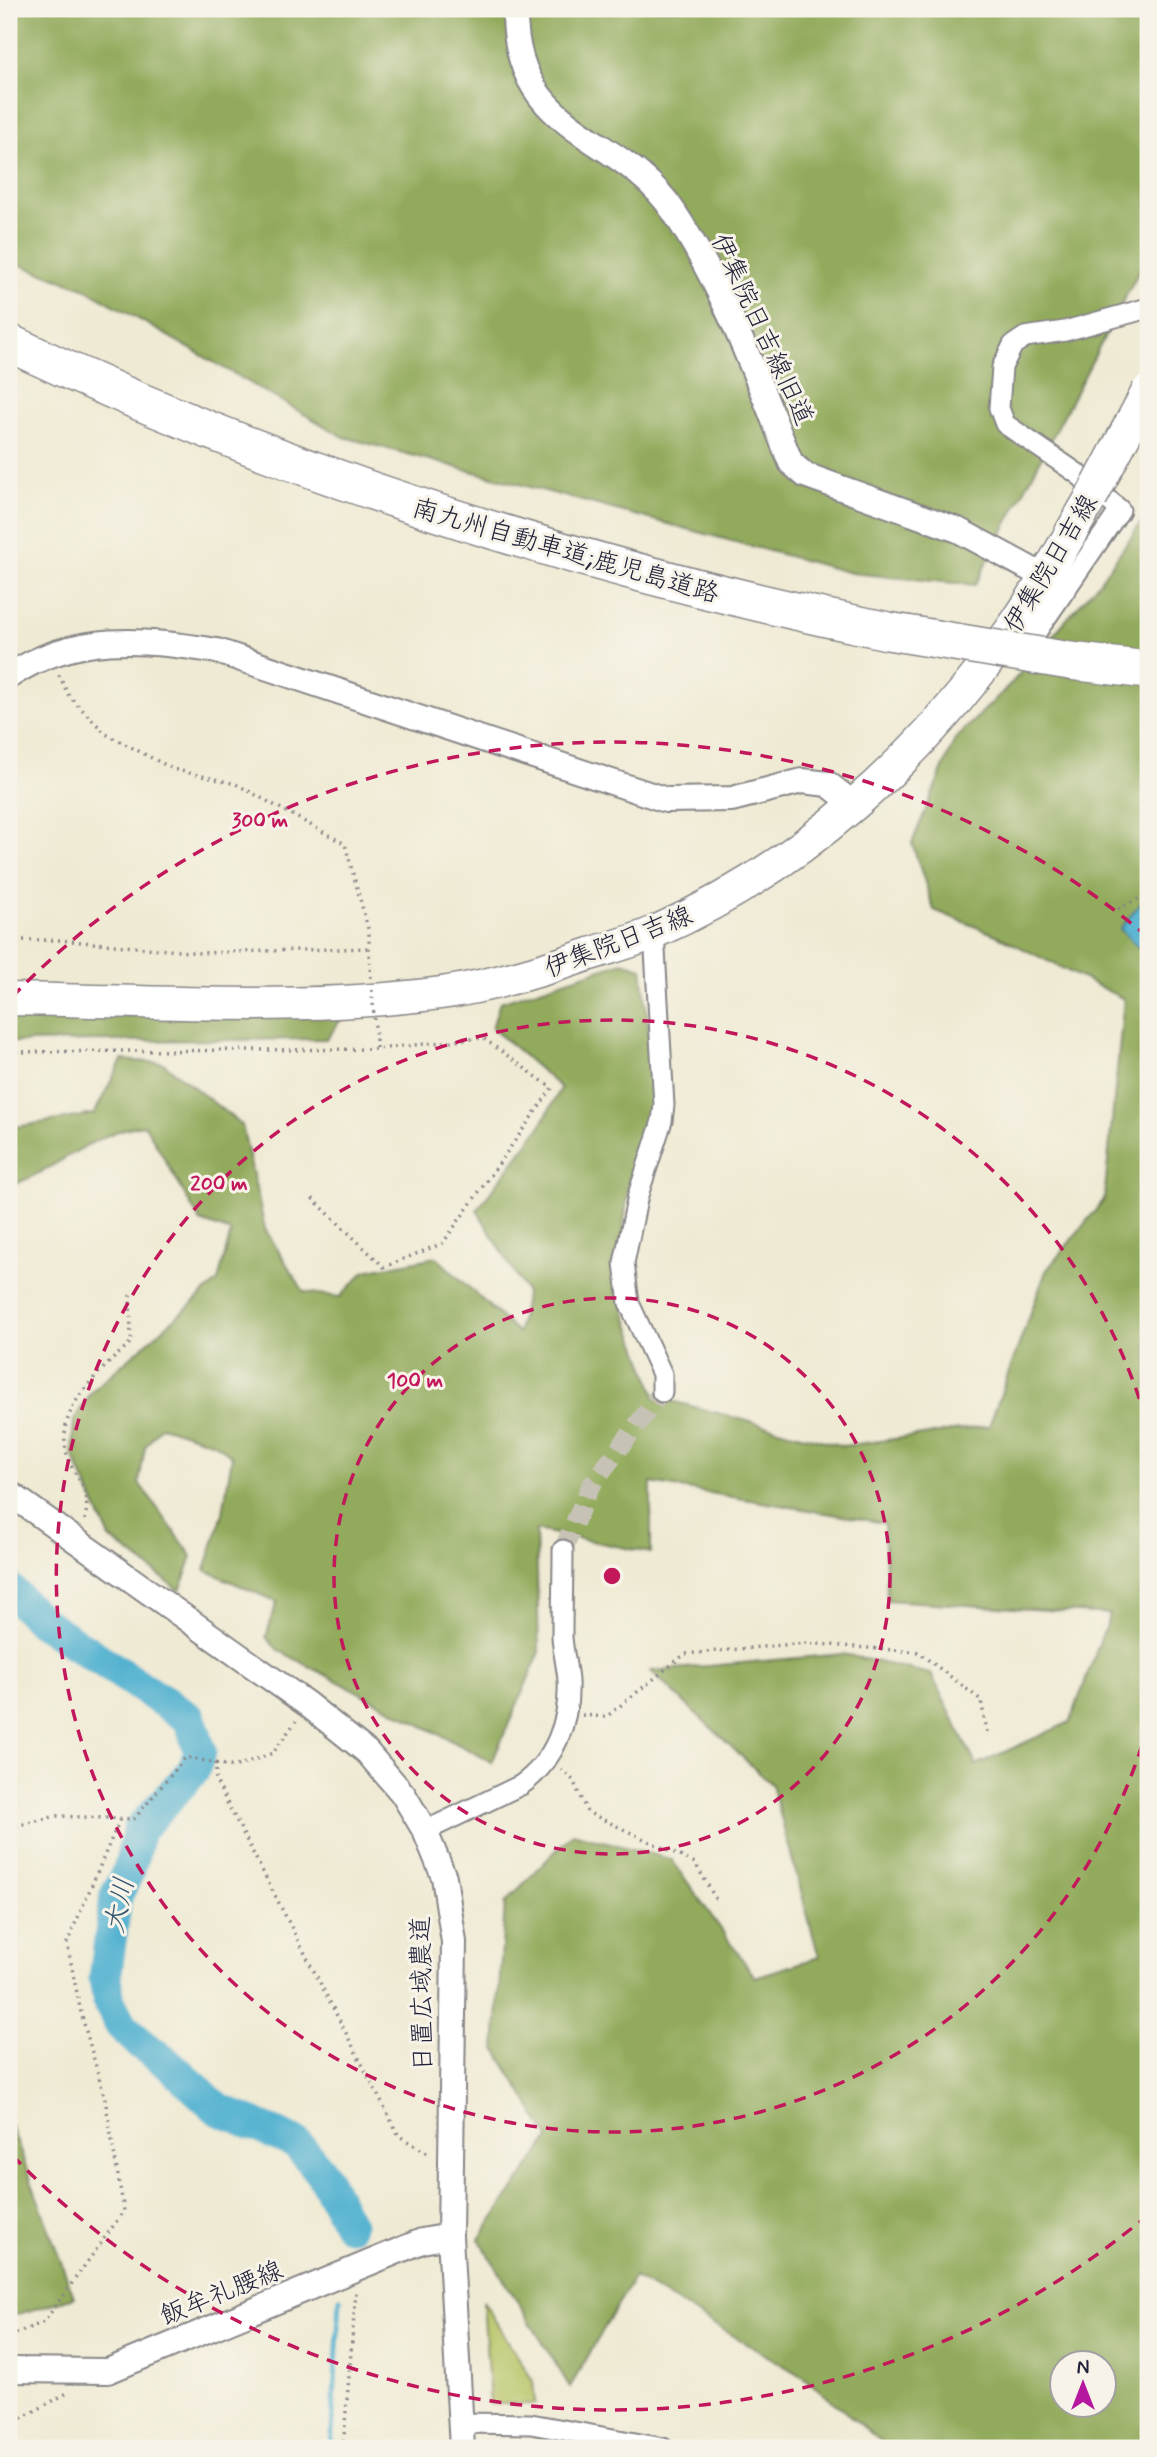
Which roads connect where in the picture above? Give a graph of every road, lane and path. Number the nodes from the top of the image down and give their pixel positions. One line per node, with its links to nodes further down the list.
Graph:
1 (515, 9): 5 (street, 伊集院日吉線旧道)
2 (1148, 308): 6 (street)
3 (9, 343): 8 (highway, 南九州自動車道;鹿児島道路, bridge)
4 (1148, 391): 5 (main road, 伊集院日吉線, bridge)
5 (1045, 578): 6 (main road, 伊集院日吉線)
6 (1012, 629): 10 (main road, 伊集院日吉線)
7 (49, 654): 9 (street); 10 (street); 15 (path)
8 (1148, 670)
9 (9, 676)
10 (855, 805): 13 (main road, 伊集院日吉線)
11 (1148, 894): 12 (path)
12 (1118, 909)
13 (654, 933): 16 (main road, 伊集院日吉線); 21 (street)
14 (9, 940): 15 (path)
15 (369, 948): 17 (path, bridge)
16 (9, 999)
17 (376, 1049): 18 (path); 19 (path)
18 (9, 1052)
19 (310, 1196)
20 (130, 1290): 23 (path)
21 (662, 1392)
22 (9, 1493): 23 (street, 日置広域農道)
23 (80, 1544): 25 (street, 日置広域農道)
24 (563, 1550): 26 (street)
25 (307, 1704): 29 (path); 32 (street, 日置広域農道)
26 (566, 1714): 27 (path); 28 (street)
27 (986, 1732)
28 (549, 1758): 32 (street); 33 (path)
29 (216, 1763): 30 (path); 34 (path)
30 (120, 1819): 31 (path); 37 (path)
31 (9, 1828)
32 (425, 1831): 34 (street, 日置広域農道)
33 (718, 1903)
34 (451, 2161): 35 (street, 日置広域農道)
35 (450, 2236): 36 (street, 飯牟礼腰線); 40 (street, 日置広域農道)
36 (358, 2269): 39 (street, 飯牟礼腰線); 42 (path)
37 (9, 2336)
38 (9, 2370): 39 (street, 飯牟礼腰線)
39 (108, 2371): 41 (path)
40 (459, 2423): 43 (street, 日置広域農道); 44 (street)
41 (9, 2426)
42 (343, 2448)
43 (462, 2448)
44 (663, 2448)

